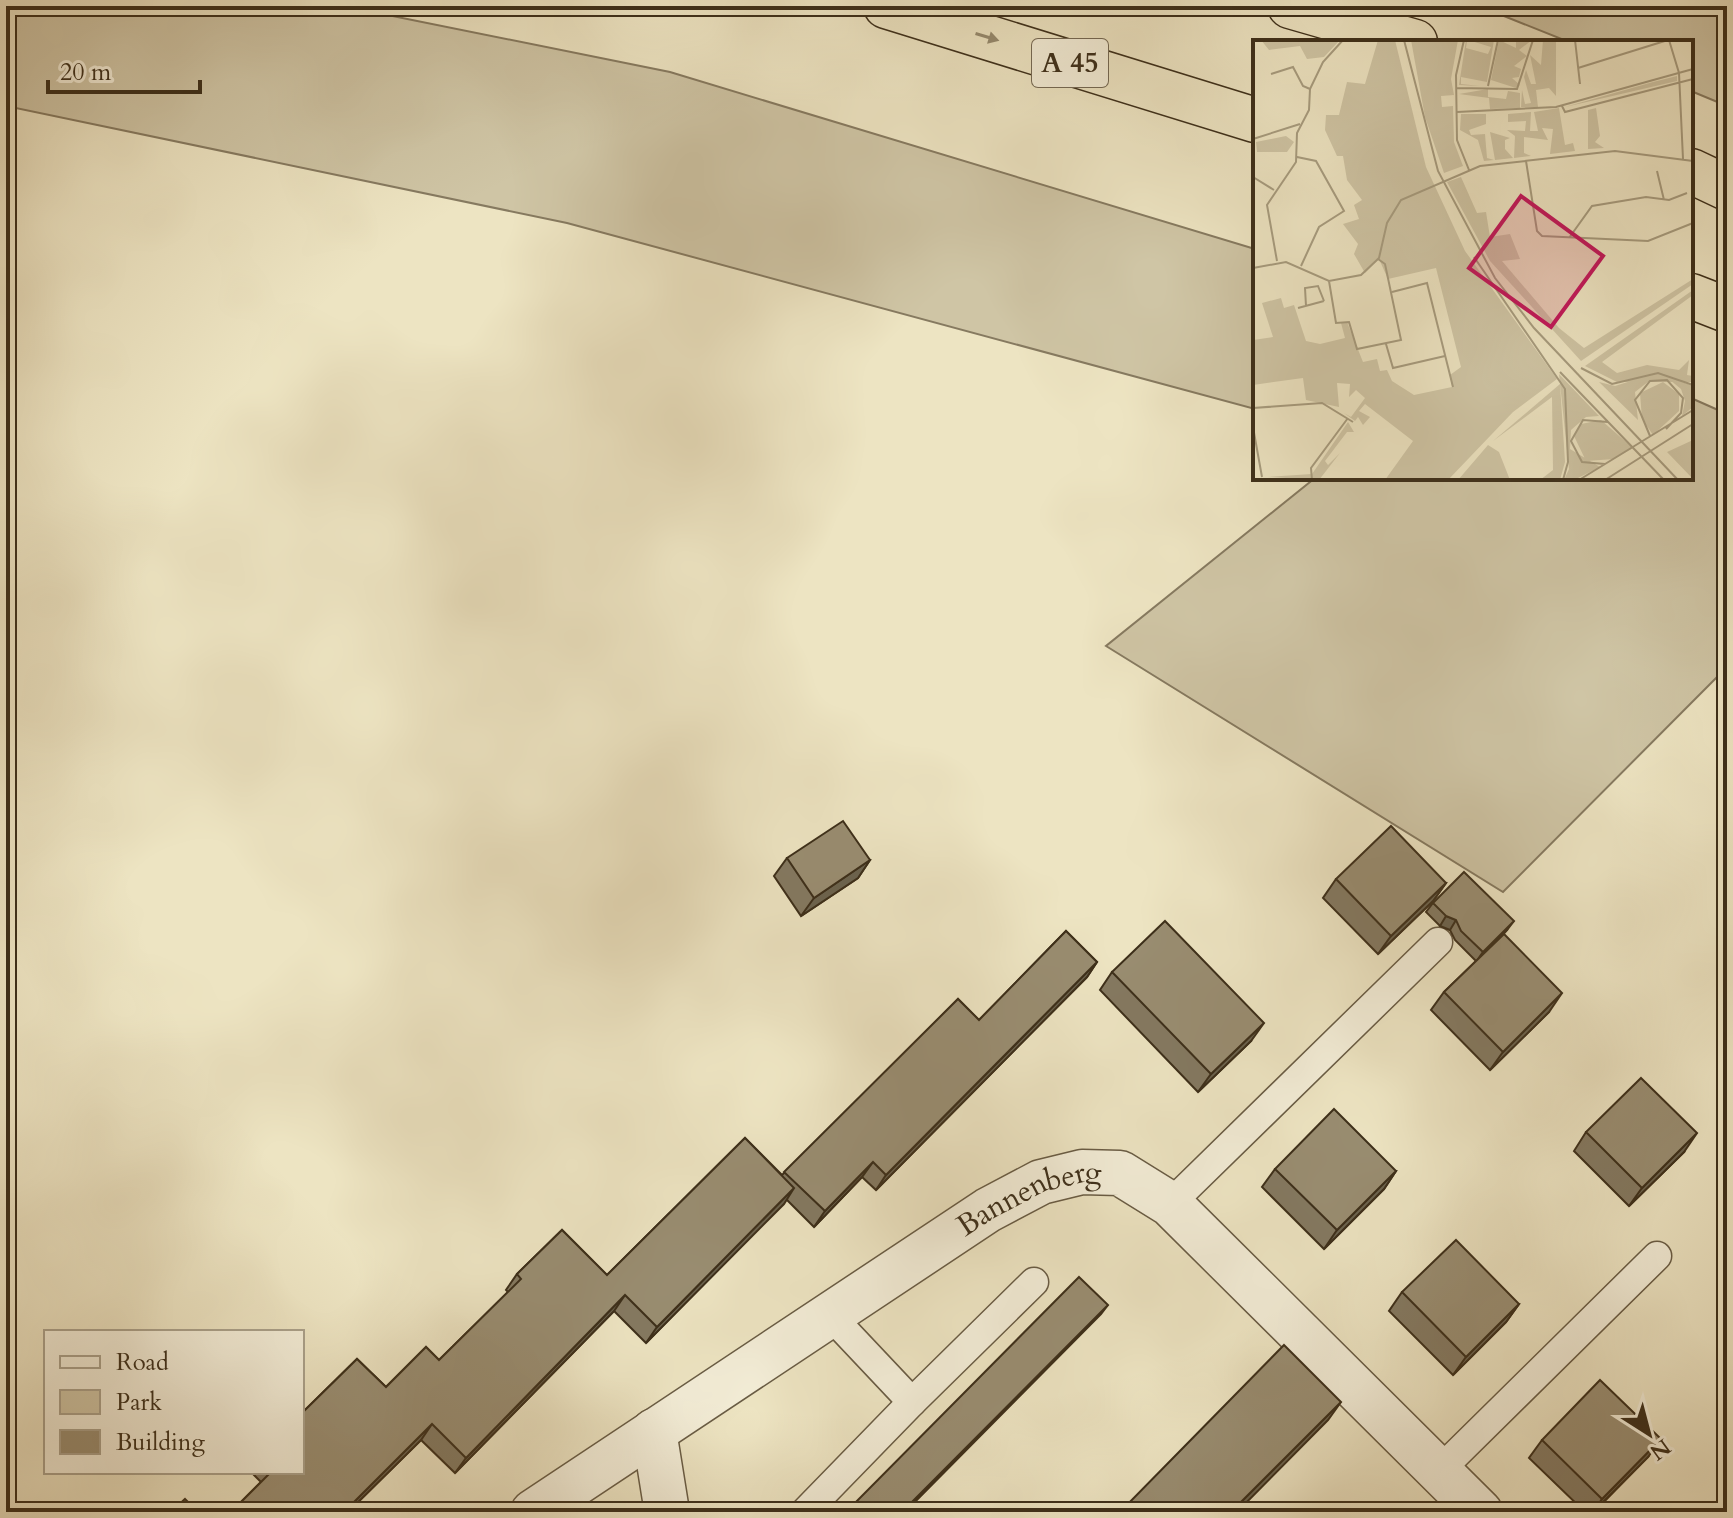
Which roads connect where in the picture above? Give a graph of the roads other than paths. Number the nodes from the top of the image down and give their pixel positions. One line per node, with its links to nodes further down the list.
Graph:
1 (886, 6): 6 (highway, A 45, one-way to 6)
2 (1290, 6): 4 (highway)
3 (1342, 6): 5 (highway)
4 (1408, 40)
5 (1411, 40)
6 (1253, 119)
7 (1693, 172): 8 (highway)
8 (1727, 188)
9 (1693, 297): 10 (highway)
10 (1727, 310)
11 (1438, 942): 12 (lane)
12 (1170, 1204): 15 (street, Bannenberg); 18 (street, Bannenberg)
13 (1657, 1256): 18 (lane)
14 (1034, 1282): 16 (lane)
15 (829, 1314): 16 (lane); 17 (street, Bannenberg)
16 (912, 1402): 21 (lane)
17 (654, 1431): 19 (street, Bannenberg); 20 (street)
18 (1439, 1471): 22 (street, Bannenberg)
19 (533, 1512)
20 (667, 1512)
21 (805, 1512)
22 (1480, 1512)

